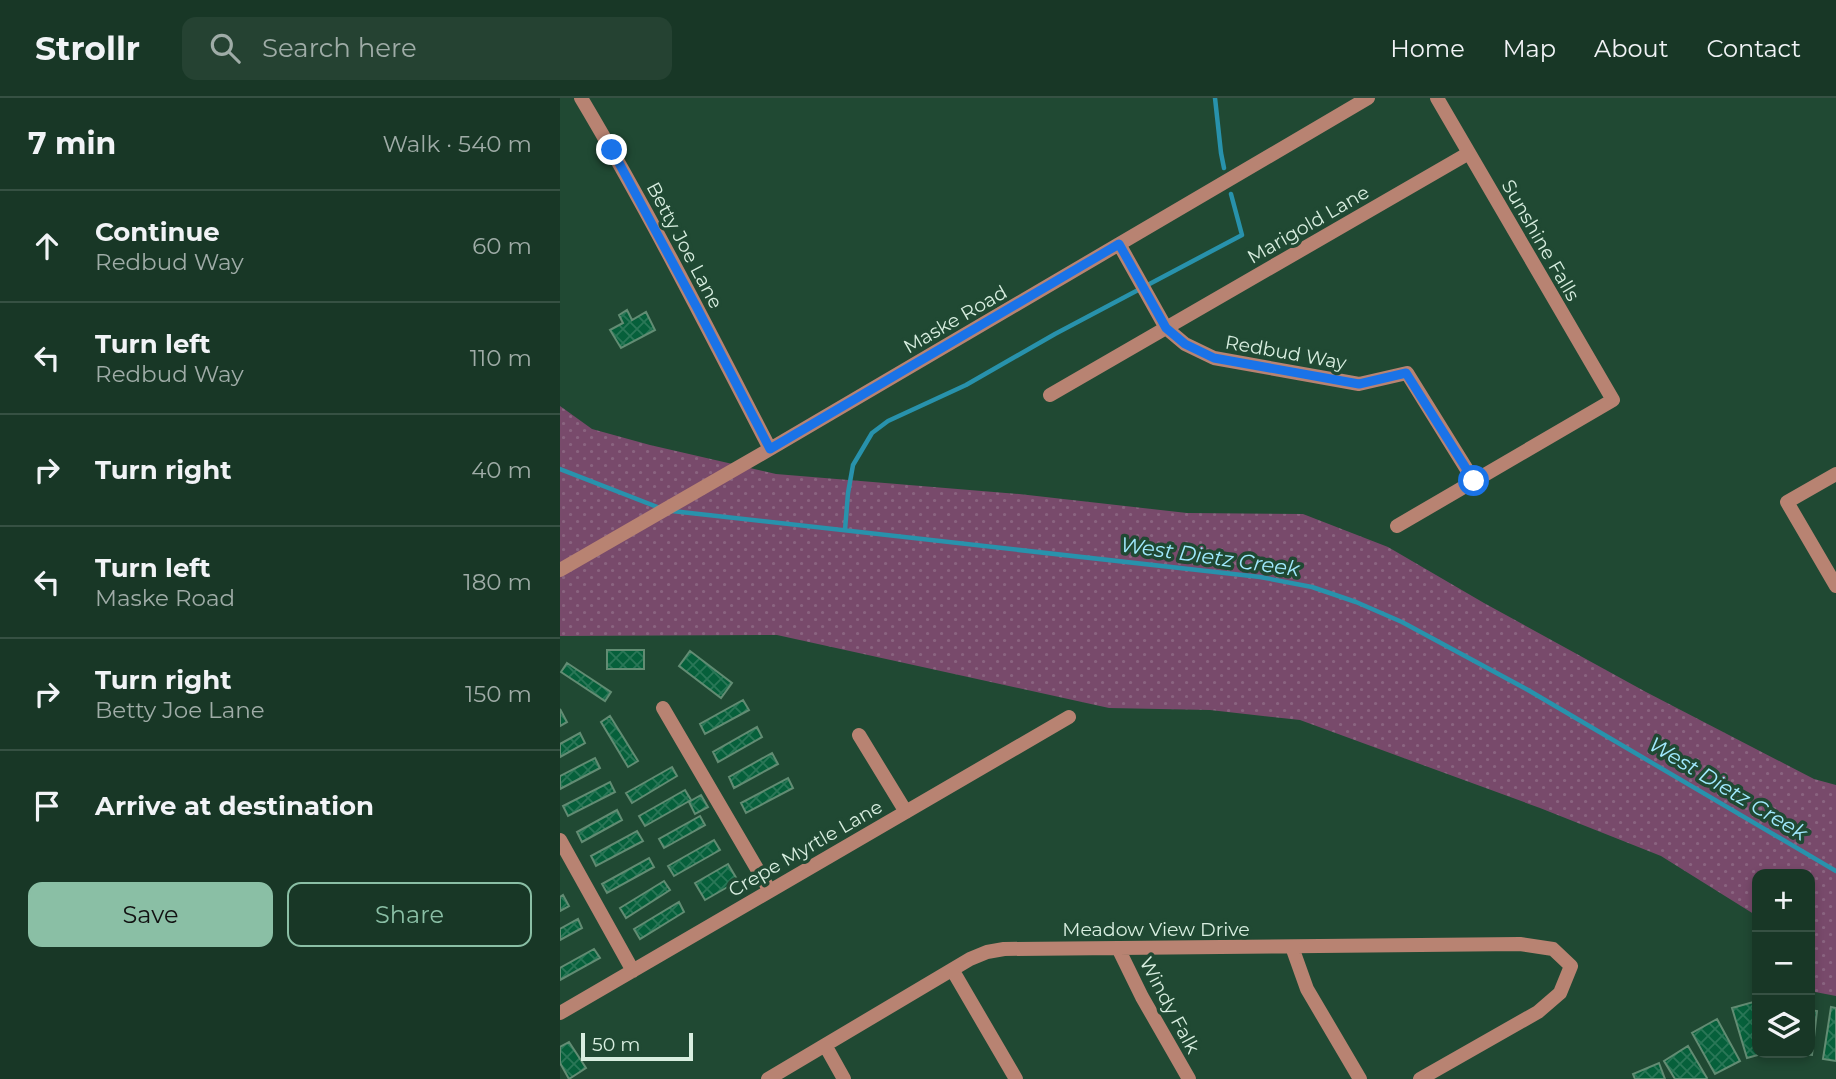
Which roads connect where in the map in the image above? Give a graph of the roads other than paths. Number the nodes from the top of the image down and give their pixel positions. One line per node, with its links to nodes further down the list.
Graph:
1 (581, 98): 8 (street, Betty Joe Lane)
2 (1368, 98): 5 (street, Maske Road)
3 (1437, 98): 4 (street, Sunshine Falls)
4 (1469, 153): 6 (street, Marigold Lane); 10 (street, Sunshine Falls)
5 (1119, 244): 6 (street); 8 (street, Maske Road)
6 (1166, 328): 7 (street, Marigold Lane); 10 (street, Redbud Way)
7 (1049, 395)
8 (770, 449): 12 (street, Maske Road)
9 (1836, 474): 13 (street)
10 (1474, 481): 11 (street)
11 (1397, 526)
12 (560, 569)
13 (1836, 586)
14 (663, 708): 19 (street)
15 (1069, 717): 17 (street, Crepe Myrtle Lane)
16 (859, 735): 17 (street)
17 (906, 812): 19 (street, Crepe Myrtle Lane)
18 (560, 840): 22 (street)
19 (770, 891): 22 (street, Crepe Myrtle Lane)
20 (1292, 947): 21 (street, Meadow View Drive); 30 (street); 31 (street, Meadow View Drive)
21 (1118, 948): 23 (street, Meadow View Drive); 29 (street, Windy Falk)
22 (633, 971): 24 (street, Crepe Myrtle Lane)
23 (953, 971): 25 (street, Meadow View Drive); 28 (street)
24 (560, 1013)
25 (825, 1045): 26 (street, Meadow View Drive); 27 (street)
26 (768, 1079)
27 (845, 1079)
28 (1016, 1079)
29 (1189, 1079)
30 (1360, 1079)
31 (1420, 1079)

